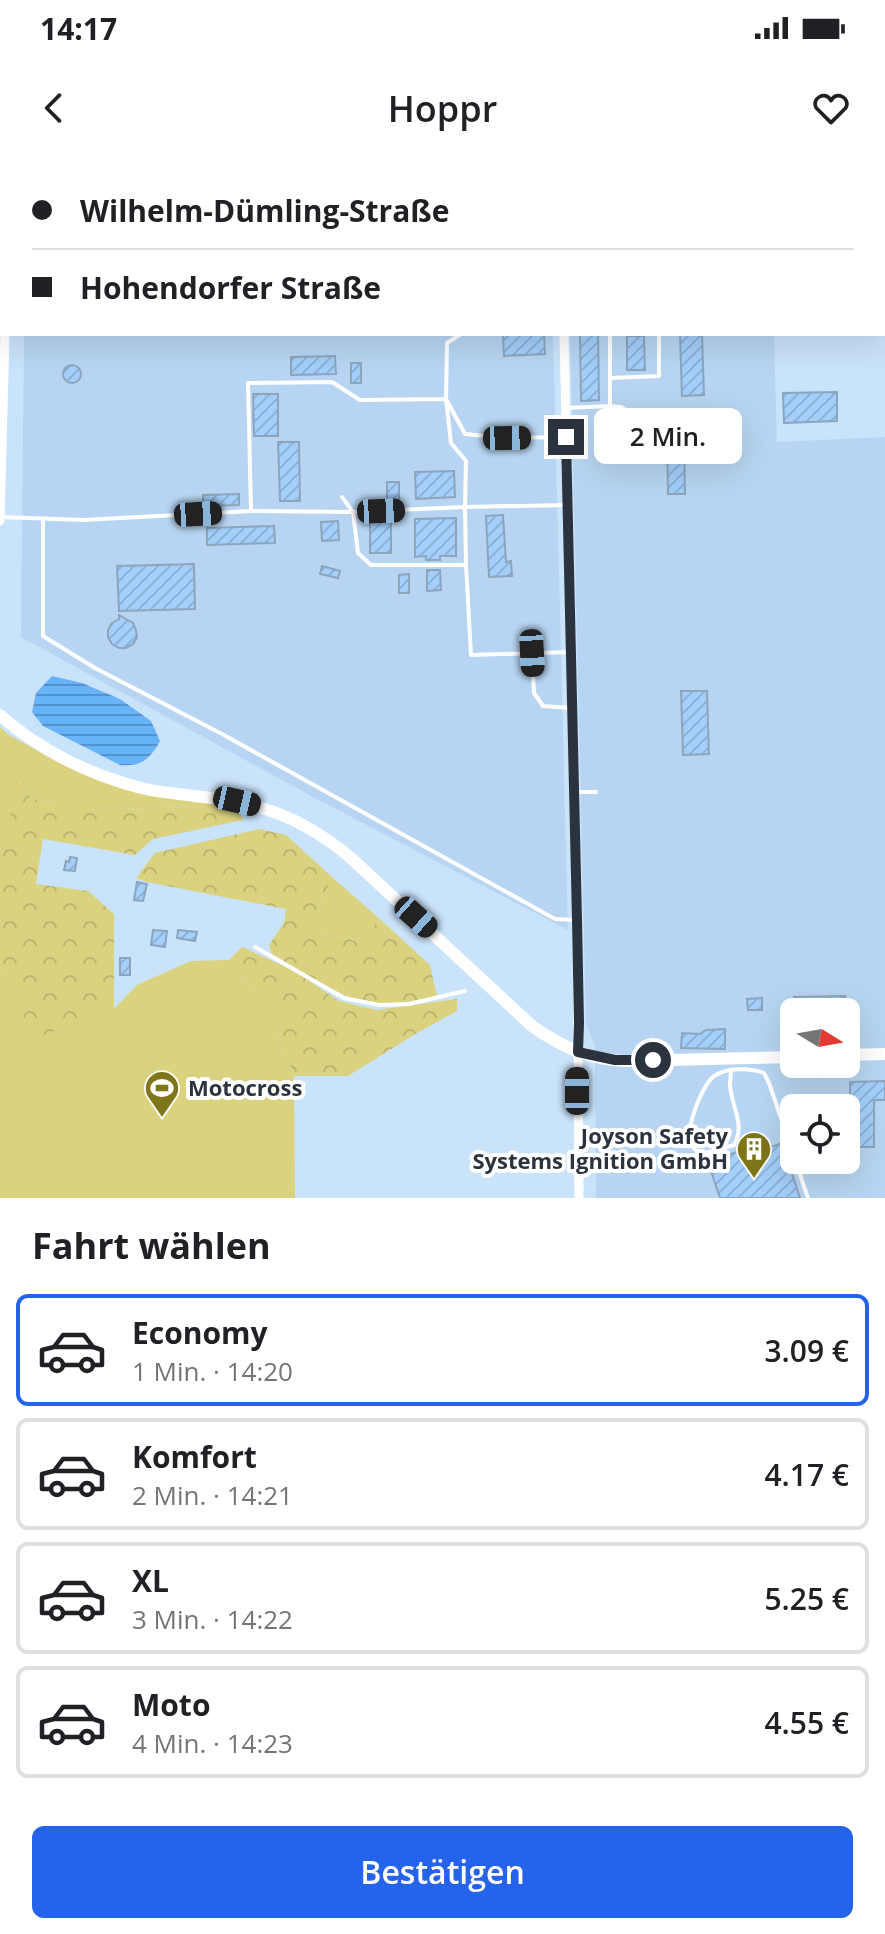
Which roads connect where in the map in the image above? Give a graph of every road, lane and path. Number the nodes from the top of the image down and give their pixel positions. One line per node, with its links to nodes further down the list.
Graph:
1 (5, 336): 17 (street)
2 (458, 336): 7 (lane)
3 (564, 336): 9 (street)
4 (610, 336): 6 (lane)
5 (659, 336): 6 (lane)
6 (610, 378): 8 (lane)
7 (446, 399): 11 (lane); 14 (lane); 15 (lane)
8 (610, 406): 9 (lane); 10 (lane)
9 (565, 408): 11 (street)
10 (672, 429)
11 (566, 437): 13 (street)
12 (342, 497): 16 (lane)
13 (567, 505): 14 (lane); 20 (street)
14 (465, 507): 16 (lane); 19 (lane)
15 (251, 511): 16 (lane); 18 (lane)
16 (353, 512): 19 (lane)
17 (1, 519): 18 (lane)
18 (43, 519): 26 (lane)
19 (466, 565): 21 (lane)
20 (570, 652): 21 (lane); 22 (street)
21 (532, 653): 22 (lane)
22 (571, 708): 24 (street)
23 (0, 715): 29 (street)
24 (574, 792): 25 (lane); 26 (street)
25 (596, 792)
26 (577, 920): 29 (street)
27 (255, 947): 28 (lane)
28 (465, 991)
29 (578, 1052): 32 (street); 36 (street)
30 (885, 1054): 31 (street)
31 (860, 1055)
32 (780, 1057)
33 (731, 1071): 33 (lane); 34 (lane)
34 (780, 1117)
35 (800, 1174): 37 (lane)
36 (579, 1198)
37 (808, 1198)

